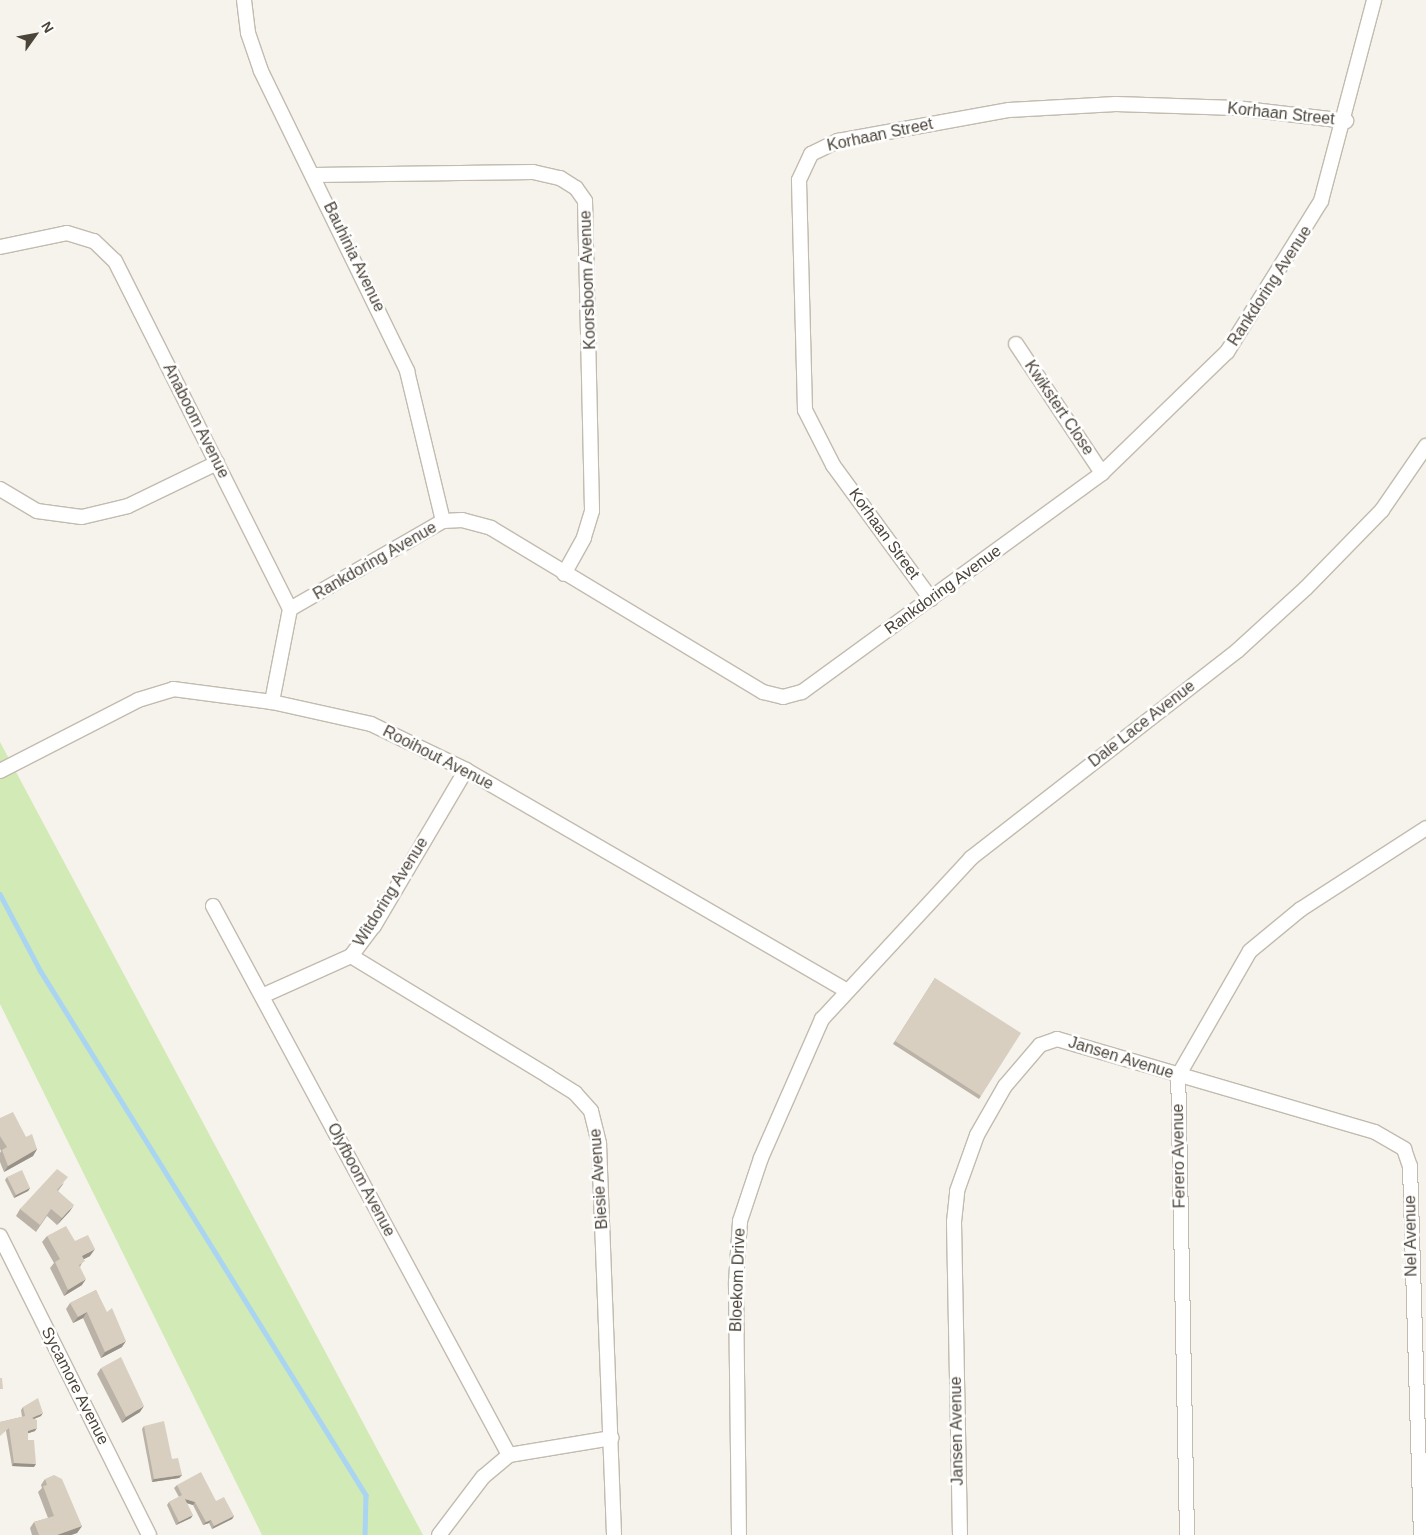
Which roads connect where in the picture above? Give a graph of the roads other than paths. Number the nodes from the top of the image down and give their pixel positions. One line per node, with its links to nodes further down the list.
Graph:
1 (244, 0): 4 (street, Bauhinia Avenue)
2 (1374, 0): 3 (street, Rankdoring Avenue)
3 (1346, 121): 9 (street, Rankdoring Avenue); 13 (street, Korhaan Street)
4 (314, 175): 11 (street, Bauhinia Avenue); 12 (street, Koorsboom Avenue)
5 (0, 247): 8 (street, Anaboom Avenue)
6 (1016, 344): 9 (street, Kwikstert Close)
7 (1426, 446): 21 (street, Dale Lace Avenue)
8 (217, 463): 10 (street); 14 (street, Anaboom Avenue)
9 (1102, 473): 13 (street, Rankdoring Avenue)
10 (0, 489)
11 (443, 521): 12 (street, Rankdoring Avenue); 14 (street, Rankdoring Avenue)
12 (564, 574): 13 (street, Rankdoring Avenue)
13 (931, 599)
14 (290, 610): 15 (street)
15 (272, 702): 16 (street, Rooihout Avenue); 17 (street, Rooihout Avenue)
16 (466, 770): 20 (street, Witdoring Avenue); 21 (street, Rooihout Avenue)
17 (0, 771)
18 (1426, 828): 23 (street)
19 (213, 906): 22 (street, Olyfboom Avenue)
20 (351, 956): 22 (street, Witdoring Avenue); 26 (street, Biesie Avenue)
21 (845, 990): 31 (street, Bloekom Drive)
22 (262, 996): 27 (street, Olyfboom Avenue)
23 (1178, 1076): 24 (street, Jansen Avenue); 32 (street, Jansen Avenue); 33 (street, Ferero Avenue)
24 (1404, 1149): 34 (street, Nel Avenue)
25 (0, 1236): 28 (street, Sycamore Avenue)
26 (612, 1438): 27 (street); 30 (street, Biesie Avenue)
27 (508, 1455): 29 (street)
28 (149, 1535)
29 (439, 1535)
30 (614, 1535)
31 (739, 1535)
32 (960, 1535)
33 (1187, 1535)
34 (1421, 1535)

